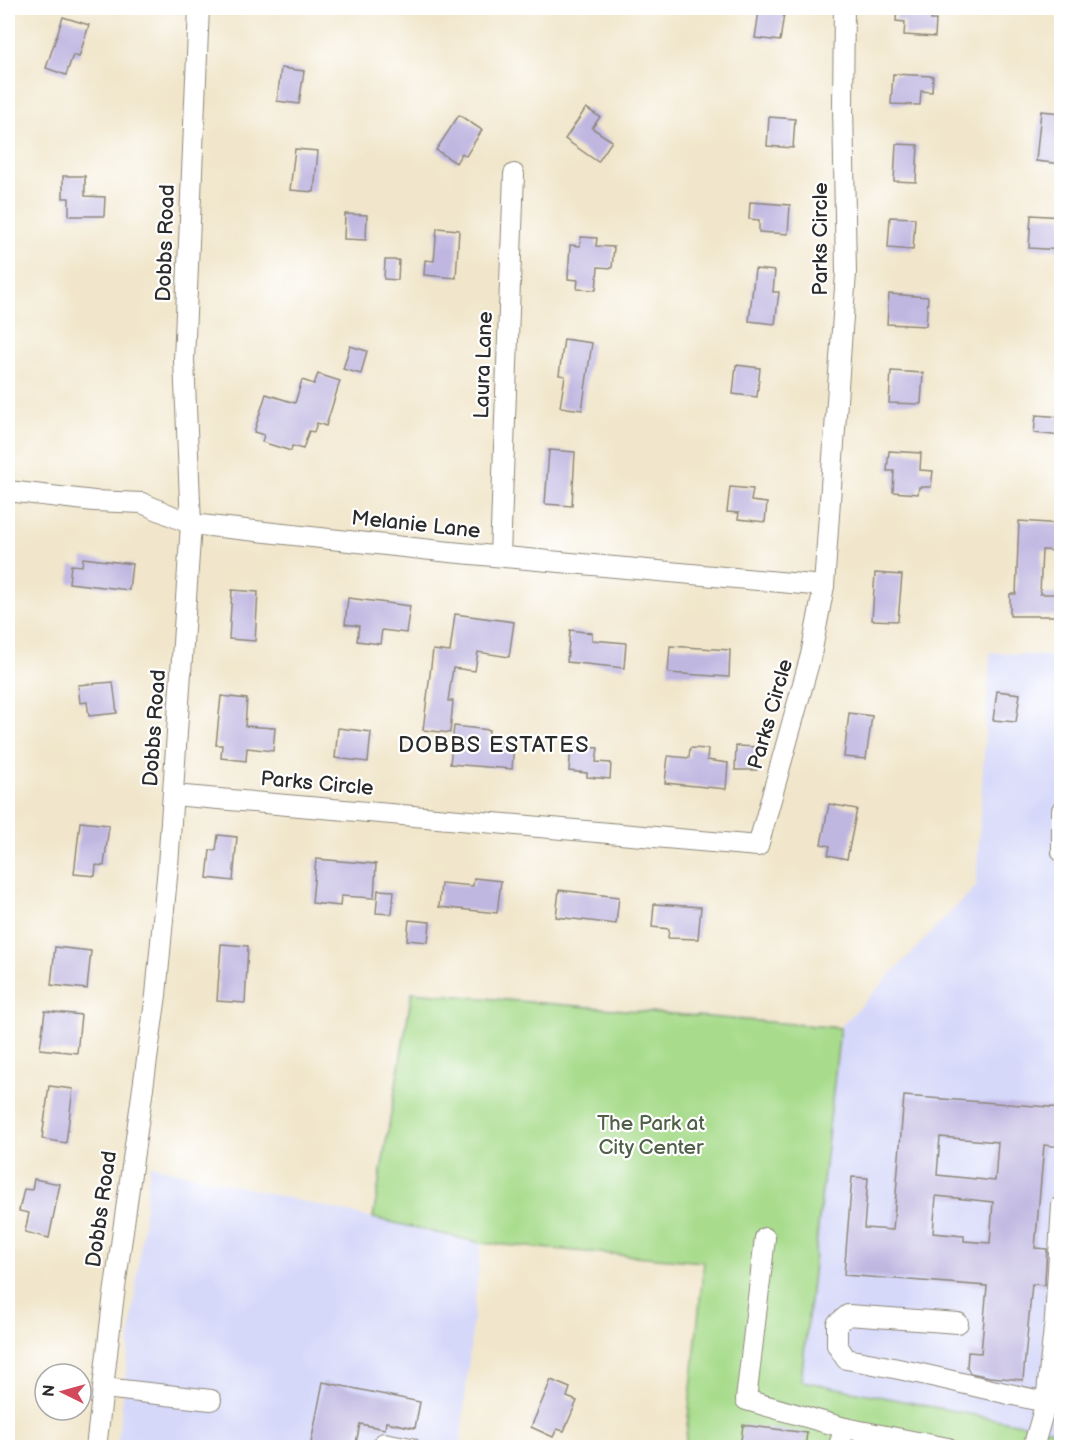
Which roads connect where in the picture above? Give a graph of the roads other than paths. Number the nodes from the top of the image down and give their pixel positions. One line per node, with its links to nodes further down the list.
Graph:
1 (199, 8): 5 (street, Dobbs Road)
2 (844, 8): 7 (street, Parks Circle)
3 (514, 174): 6 (street, Laura Lane)
4 (8, 491): 5 (street, Melanie Lane)
5 (191, 524): 6 (street, Melanie Lane); 8 (street, Dobbs Road)
6 (500, 556): 7 (street, Melanie Lane)
7 (824, 586): 8 (street, Parks Circle)
8 (173, 795): 14 (street, Dobbs Road)
9 (1062, 810): 10 (street)
10 (1062, 852)
11 (1062, 1205): 16 (street)
12 (765, 1238): 17 (street)
13 (958, 1323): 16 (street)
14 (104, 1388): 15 (street); 19 (street, Dobbs Road)
15 (211, 1400)
16 (1046, 1402): 24 (street)
17 (844, 1428): 18 (street); 22 (street)
18 (888, 1442): 23 (street)
19 (96, 1448)
20 (383, 1448): 21 (street)
21 (411, 1448)
22 (838, 1448)
23 (948, 1448)
24 (1034, 1448)

